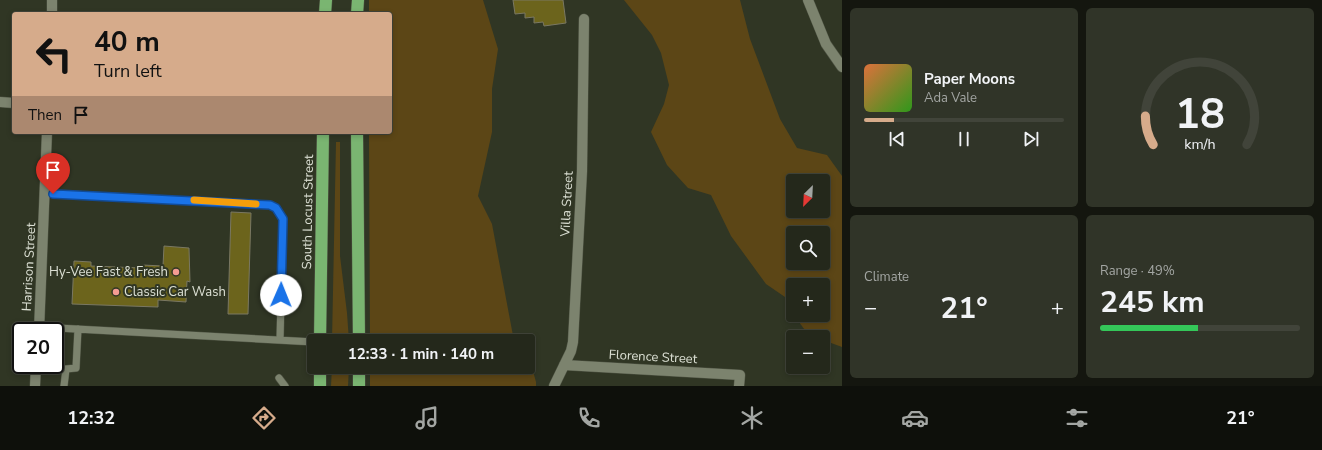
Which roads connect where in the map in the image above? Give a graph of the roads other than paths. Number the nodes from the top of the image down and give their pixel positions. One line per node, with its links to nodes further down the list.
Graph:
1 (52, 0): 5 (street)
2 (326, 0): 6 (highway)
3 (358, 0): 7 (highway)
4 (808, 0): 9 (street)
5 (52, 12)
6 (325, 12)
7 (357, 12)
8 (584, 19): 23 (street, Villa Street)
9 (842, 66)
10 (0, 102): 11 (street)
11 (12, 103)
12 (47, 134): 15 (street, Harrison Street)
13 (323, 134): 19 (highway, South Locust Street)
14 (357, 134): 20 (highway)
15 (45, 193): 16 (street, Harrison Street); 21 (lane)
16 (39, 322)
17 (64, 329): 18 (lane)
18 (78, 329): 21 (lane); 29 (lane)
19 (320, 334)
20 (359, 334)
21 (280, 340): 22 (lane)
22 (307, 342)
23 (564, 365): 33 (street, Villa Street); 34 (street, Florence Street)
24 (36, 374): 28 (street)
25 (320, 374): 31 (highway)
26 (359, 374): 32 (highway)
27 (278, 378): 30 (lane)
28 (35, 386)
29 (64, 386)
30 (285, 386)
31 (320, 386)
32 (359, 386)
33 (554, 386)
34 (740, 386)

